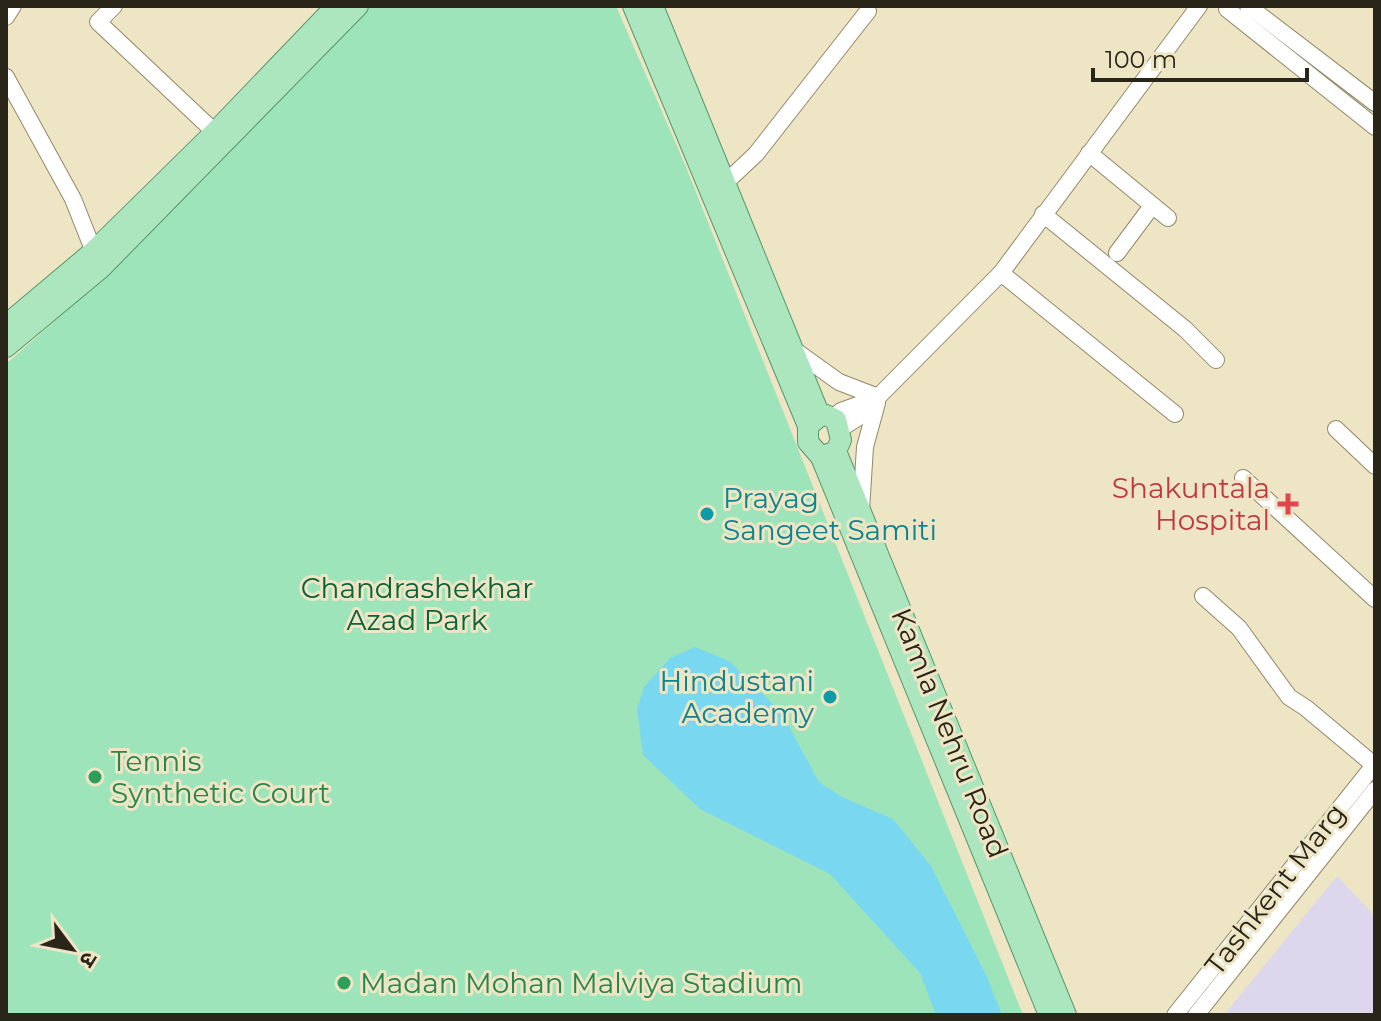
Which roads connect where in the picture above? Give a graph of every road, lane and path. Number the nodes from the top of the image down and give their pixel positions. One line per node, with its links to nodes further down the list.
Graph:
1 (13, 6): 11 (street)
2 (114, 6): 15 (street)
3 (336, 6): 15 (main road)
4 (358, 6): 15 (main road)
5 (633, 6): 30 (main road)
6 (653, 6): 17 (main road)
7 (1200, 6): 9 (street); 16 (street)
8 (1248, 6): 13 (street)
9 (1228, 7): 14 (street)
10 (868, 11): 17 (street)
11 (6, 17)
12 (6, 77): 22 (street)
13 (1375, 103)
14 (1375, 127)
15 (220, 136): 22 (main road)
16 (1089, 153): 18 (street); 19 (street)
17 (724, 184): 26 (main road)
18 (1152, 206): 20 (street); 21 (street)
19 (1043, 214): 23 (street); 27 (street)
20 (1168, 218)
21 (1117, 253)
22 (97, 260): 24 (main road); 25 (main road)
23 (1001, 273): 28 (street); 29 (street)
24 (6, 325)
25 (6, 347)
26 (793, 349): 28 (street); 30 (main road)
27 (1216, 360)
28 (878, 397): 30 (street); 35 (street)
29 (1175, 414)
30 (825, 422): 32 (main road); 32 (main road)
31 (1336, 429): 33 (street)
32 (829, 454): 35 (main road, Kamla Nehru Road); 40 (main road, Kamla Nehru Road)
33 (1375, 466)
34 (1243, 478): 37 (street)
35 (861, 513): 41 (main road, Kamla Nehru Road)
36 (1203, 596): 38 (street)
37 (1375, 599)
38 (1374, 764): 42 (street, Tashkent Marg)
39 (1375, 790): 43 (street, Tashkent Marg)
40 (1049, 1015)
41 (1066, 1015)
42 (1175, 1015)
43 (1196, 1015)

